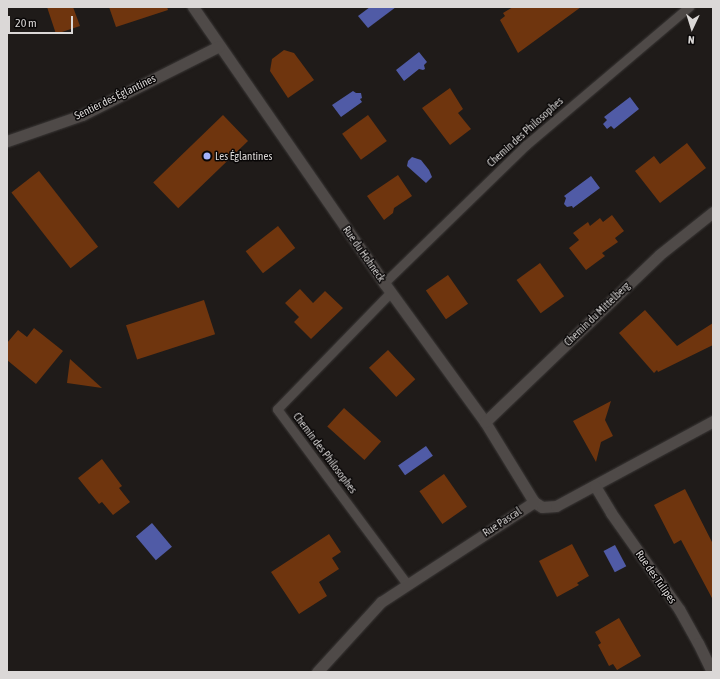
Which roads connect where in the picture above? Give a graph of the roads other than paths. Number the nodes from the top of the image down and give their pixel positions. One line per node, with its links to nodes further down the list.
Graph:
1 (192, 7): 3 (street, Rue du Hohneck)
2 (689, 7): 6 (lane, Chemin des Philosophes)
3 (219, 46): 4 (street, Sentier des Églantines); 6 (street, Rue du Hohneck)
4 (7, 141)
5 (713, 212): 8 (street, Chemin du Mittelberg)
6 (387, 288): 8 (street, Rue du Hohneck); 11 (lane, Chemin des Philosophes)
7 (713, 421): 9 (street, Rue Pascal)
8 (485, 422): 10 (street, Rue du Hohneck)
9 (595, 486): 10 (street, Rue Pascal); 13 (street, Rue des Tulipes)
10 (534, 502): 11 (street, Rue Pascal)
11 (407, 584): 12 (street, Rue Pascal)
12 (317, 672)
13 (712, 672)

